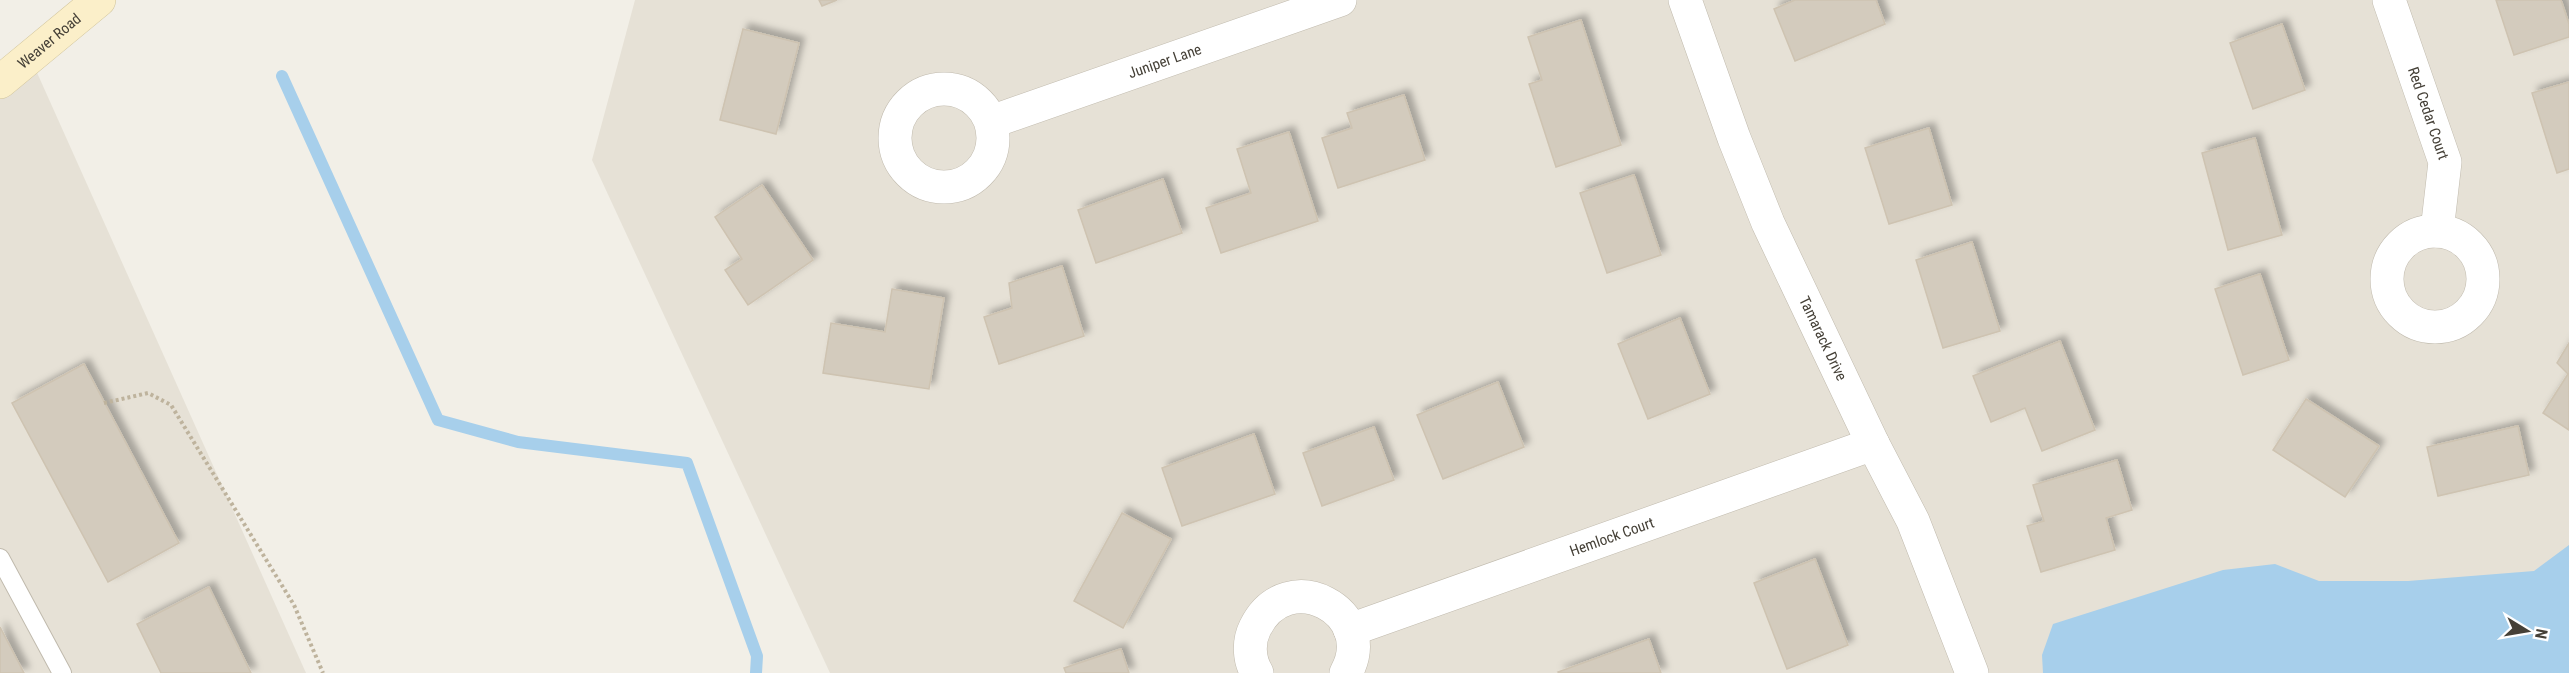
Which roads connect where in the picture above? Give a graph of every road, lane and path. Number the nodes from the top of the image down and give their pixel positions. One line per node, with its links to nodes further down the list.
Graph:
1 (99, 0): 5 (main road, Weaver Road)
2 (1340, 0): 6 (street, Juniper Lane)
3 (1685, 0): 9 (street, Tamarack Drive)
4 (2389, 0): 7 (street, Red Cedar Court)
5 (0, 82)
6 (991, 122)
7 (2437, 231)
8 (104, 403): 13 (path)
9 (1873, 444): 11 (street, Hemlock Court); 16 (street, Tamarack Drive)
10 (0, 558): 12 (lane)
11 (1350, 630): 14 (street); 15 (street)
12 (62, 673)
13 (324, 673)
14 (1257, 673)
15 (1346, 673)
16 (1971, 673)

